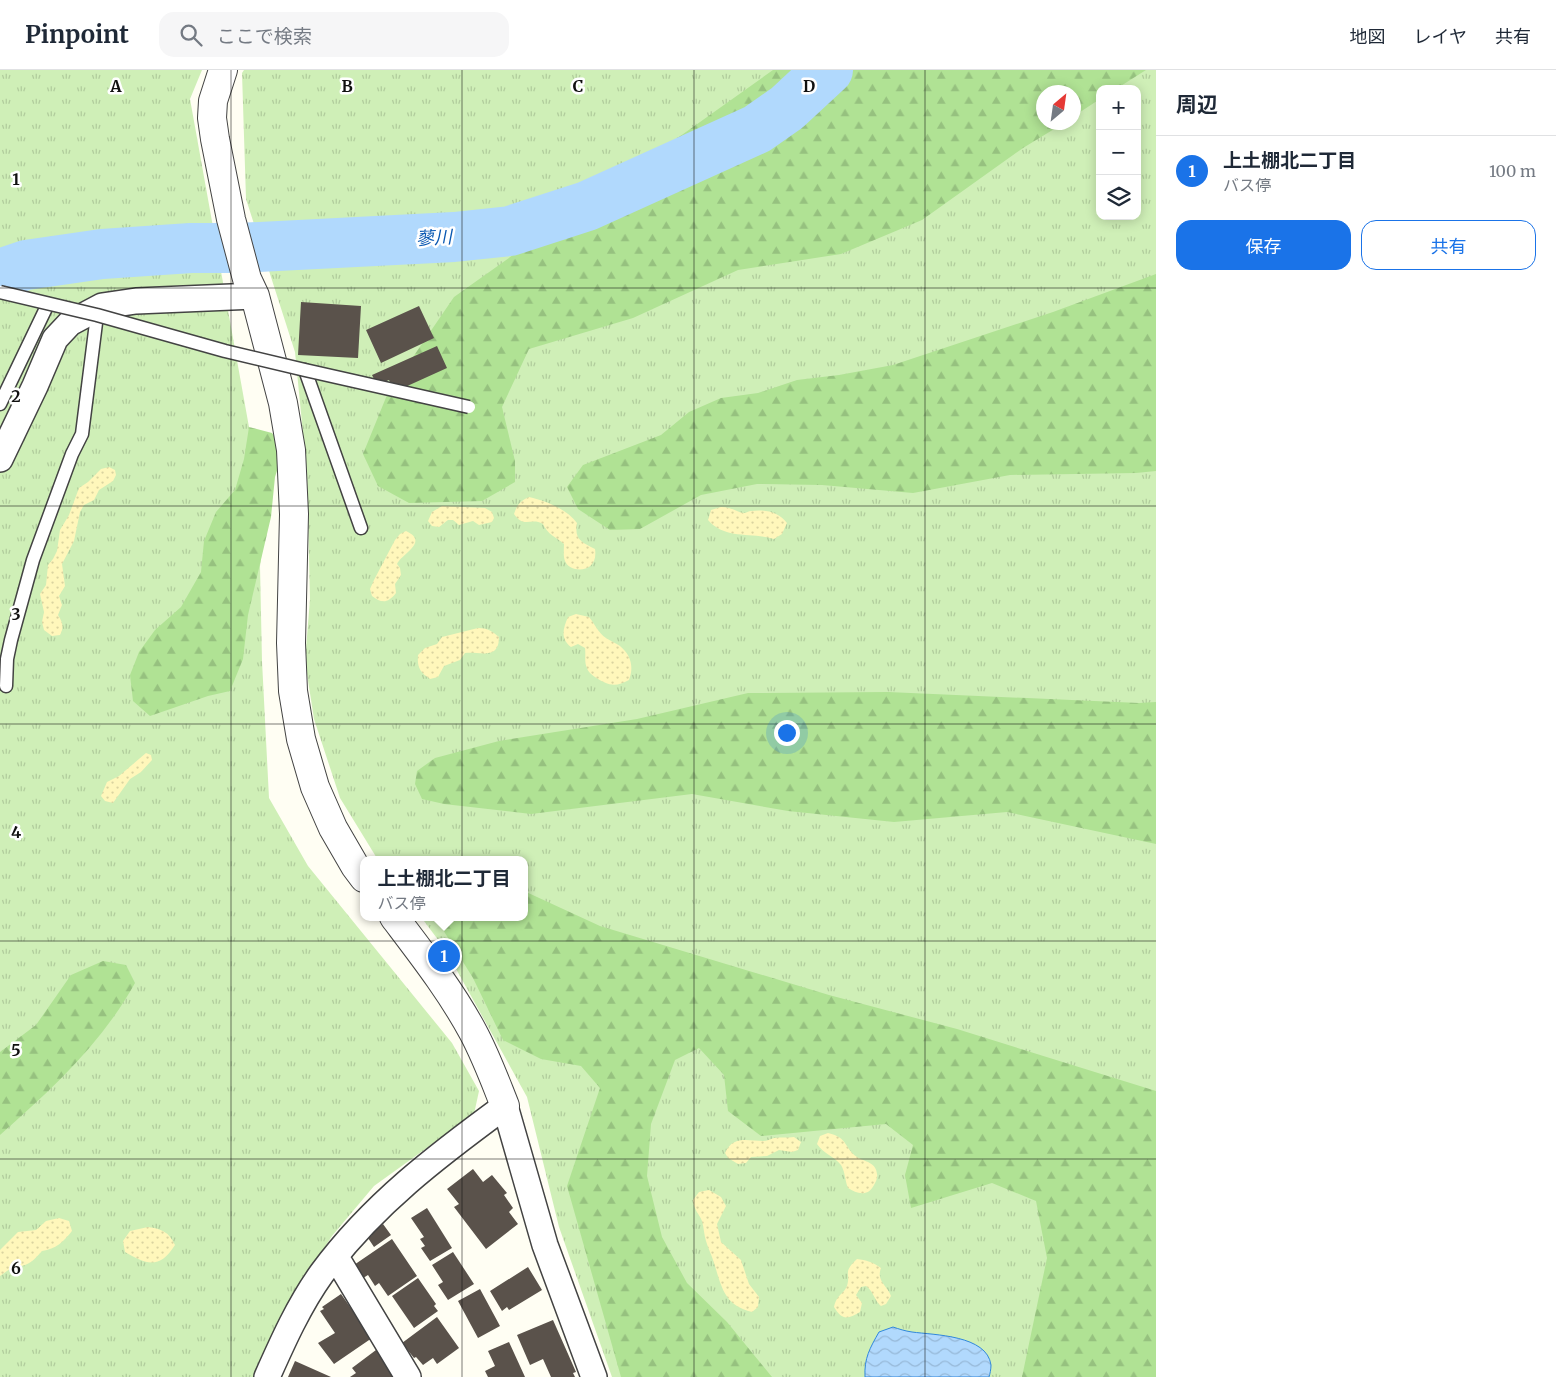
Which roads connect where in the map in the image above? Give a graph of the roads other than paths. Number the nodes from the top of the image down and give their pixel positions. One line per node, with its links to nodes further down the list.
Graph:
1 (223, 70): 2 (street)
2 (251, 287): 9 (street); 12 (street)
3 (0, 292): 4 (lane, bridge)
4 (48, 304): 5 (lane, bridge); 7 (lane)
5 (97, 315): 6 (lane, bridge); 11 (lane)
6 (305, 370): 8 (lane, bridge); 10 (lane)
7 (0, 404)
8 (469, 407)
9 (0, 459)
10 (361, 528)
11 (6, 686)
12 (360, 873)
13 (397, 921): 14 (street)
14 (505, 1106): 15 (street); 18 (street)
15 (336, 1256): 16 (street); 17 (street)
16 (267, 1377)
17 (408, 1377)
18 (594, 1377)

